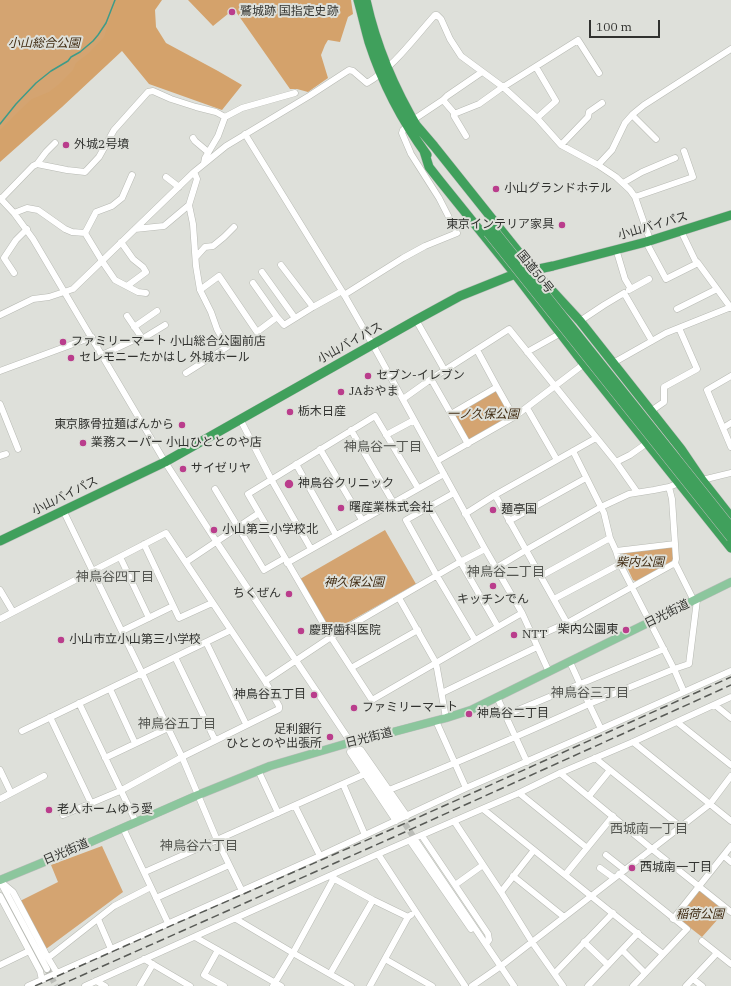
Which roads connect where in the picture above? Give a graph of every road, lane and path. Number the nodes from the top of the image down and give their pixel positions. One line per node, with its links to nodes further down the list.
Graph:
1 (358, 0): 5 (highway, 国道50号)
2 (366, 0): 5 (highway, 国道50号)
3 (731, 49): 13 (street)
4 (536, 67): 7 (street); 8 (street); 15 (street)
5 (384, 71): 6 (street); 16 (highway, 国道50号); 17 (street)
6 (482, 72): 8 (street); 10 (street)
7 (600, 73)
8 (503, 87): 12 (street); 15 (street)
9 (295, 93): 14 (street)
10 (443, 100): 12 (street); 16 (street)
11 (602, 102): 22 (street)
12 (455, 114): 18 (street)
13 (632, 115): 20 (street); 29 (street)
14 (225, 117): 25 (street); 28 (street)
15 (537, 118): 22 (street)
16 (412, 124): 23 (highway, 国道50号); 43 (highway, 国道50号); 53 (highway); 65 (street)
17 (245, 134): 27 (street); 65 (street)
18 (466, 136)
19 (193, 138): 25 (street)
20 (656, 139)
21 (55, 143): 28 (street)
22 (561, 145): 29 (street)
23 (424, 151): 43 (highway, 国道50号); 56 (highway)
24 (684, 151): 35 (street)
25 (208, 152): 27 (street)
26 (675, 158): 33 (street)
27 (204, 163): 30 (street)
28 (37, 164): 36 (street)
29 (598, 165): 33 (street)
30 (194, 172): 34 (street); 37 (street)
31 (132, 175): 45 (street)
32 (166, 177): 34 (street)
33 (622, 183): 35 (street)
34 (178, 187): 41 (street)
35 (635, 197): 46 (street)
36 (0, 198): 38 (street)
37 (190, 205): 41 (street); 49 (street)
38 (14, 213): 42 (street); 45 (street)
39 (731, 215): 44 (highway, 小山バイパス)
40 (234, 227): 49 (street)
41 (135, 229): 47 (street)
42 (27, 230): 55 (street); 63 (street)
43 (491, 231): 143 (highway, 国道50号, bridge); 146 (highway, 国道50号, bridge)
44 (681, 231): 46 (highway, 小山バイパス); 51 (street)
45 (85, 233): 50 (street)
46 (648, 241): 48 (highway, 小山バイパス); 51 (street)
47 (121, 242): 50 (street); 59 (street)
48 (616, 249): 53 (highway, 小山バイパス); 60 (street)
49 (196, 257): 62 (street)
50 (102, 261): 59 (street); 63 (street)
51 (698, 263): 61 (street)
52 (281, 265): 67 (street)
53 (533, 270): 56 (highway, 小山バイパス); 76 (highway)
54 (262, 272): 74 (street)
55 (14, 273)
56 (515, 274): 75 (highway, 小山バイパス); 80 (highway)
57 (649, 279): 60 (street)
58 (253, 283): 73 (street)
59 (127, 286): 64 (street)
60 (632, 289): 66 (street)
61 (717, 289): 68 (street); 69 (street)
62 (200, 290): 73 (street); 92 (street)
63 (65, 292): 71 (street); 81 (street)
64 (146, 293)
65 (343, 293): 67 (street); 84 (street)
66 (624, 293): 76 (street); 83 (street)
67 (313, 307): 74 (street)
68 (731, 308): 79 (street)
69 (677, 309)
70 (157, 311): 78 (street)
71 (0, 315)
72 (127, 316): 78 (street)
73 (277, 317): 74 (street)
74 (295, 318)
75 (416, 320): 84 (highway, 小山バイパス); 91 (street)
76 (580, 321): 88 (highway)
77 (165, 325): 82 (street)
78 (134, 326): 82 (street)
79 (679, 328): 83 (street); 100 (street)
80 (561, 333): 86 (street); 89 (highway)
81 (92, 337): 87 (street); 90 (street)
82 (138, 338): 87 (street)
83 (652, 341): 88 (street)
84 (373, 345): 97 (street); 103 (highway, 小山バイパス)
85 (477, 350): 86 (street); 91 (street); 96 (street)
86 (527, 352): 95 (street)
87 (102, 355): 118 (street)
88 (613, 363): 100 (highway)
89 (584, 364): 95 (street); 110 (highway)
90 (0, 371)
91 (444, 371): 94 (street)
92 (186, 373)
93 (731, 376): 106 (street)
94 (432, 379): 97 (street); 101 (street)
95 (555, 386): 99 (street); 109 (street)
96 (497, 387): 101 (street); 102 (street)
97 (403, 399): 104 (street)
98 (0, 404): 113 (street)
99 (527, 408): 102 (street); 116 (street)
100 (652, 411): 125 (highway)
101 (452, 414): 111 (street)
102 (514, 417): 111 (street)
103 (240, 419): 118 (highway, 小山バイパス); 124 (street)
104 (414, 420): 108 (street); 117 (street)
105 (731, 423): 106 (street)
106 (723, 428): 112 (street)
107 (351, 430): 108 (street); 114 (street); 133 (street)
108 (386, 434): 128 (street)
109 (596, 438): 115 (street); 119 (street)
110 (647, 443): 119 (street); 126 (highway)
111 (468, 444): 117 (street)
112 (731, 447)
113 (18, 449)
114 (320, 449): 120 (street); 140 (street)
115 (573, 451): 116 (street); 123 (street)
116 (557, 460): 132 (street)
117 (437, 461): 122 (street)
118 (165, 462): 136 (highway, 小山バイパス); 148 (street)
119 (616, 462): 130 (street)
120 (296, 464): 124 (street); 144 (street)
121 (731, 473): 125 (street)
122 (444, 474): 128 (street); 131 (street)
123 (586, 478): 135 (street); 141 (street)
124 (271, 479): 137 (street); 152 (street)
125 (702, 480): 139 (highway)
126 (679, 483): 127 (street); 151 (highway)
127 (669, 487): 130 (street); 150 (street)
128 (418, 488): 133 (street)
129 (215, 489): 142 (street)
130 (637, 492): 135 (street)
131 (454, 493): 134 (street); 138 (street)
132 (495, 496): 138 (street); 141 (street)
133 (393, 502): 140 (street)
134 (429, 507): 159 (street); 164 (street)
135 (601, 507): 145 (street); 154 (street)
136 (63, 510): 147 (highway, 小山バイパス); 163 (street)
137 (260, 513): 142 (street); 157 (street)
138 (466, 514): 153 (street)
139 (731, 517)
140 (362, 520): 144 (street)
141 (509, 521): 154 (street)
142 (239, 527): 148 (street); 157 (street)
143 (731, 527)
144 (336, 535): 152 (street)
145 (610, 538): 155 (street); 165 (street)
146 (731, 538)
147 (0, 541)
148 (216, 541): 158 (street); 191 (street)
149 (144, 544): 156 (street); 158 (street); 173 (street)
150 (675, 544): 155 (street); 160 (street)
151 (731, 548)
152 (311, 549): 157 (street)
153 (485, 549): 159 (street); 162 (street)
154 (526, 550): 162 (street); 165 (street)
155 (616, 551): 161 (street)
156 (120, 557): 163 (street); 176 (street)
157 (286, 560): 184 (street)
158 (186, 562): 172 (street)
159 (460, 562): 164 (street); 180 (street)
160 (675, 563): 167 (street); 171 (street)
161 (620, 564): 167 (street); 170 (street)
162 (496, 568): 175 (street)
163 (92, 571): 174 (street); 183 (street)
164 (437, 576): 169 (street); 186 (street)
165 (541, 576): 170 (street)
166 (731, 582): 171 (main road, 日光街道)
167 (632, 586): 178 (street); 179 (street)
168 (0, 590): 174 (street)
169 (399, 598): 182 (street); 184 (street)
170 (554, 600): 178 (street)
171 (695, 600): 179 (main road, 日光街道); 195 (street)
172 (212, 602): 173 (street); 181 (street)
173 (173, 606): 176 (street)
174 (13, 612): 177 (street)
175 (522, 613): 180 (street); 185 (street)
176 (149, 618): 183 (street)
177 (0, 619)
178 (567, 623): 185 (street)
179 (650, 623): 189 (street); 192 (main road, 日光街道)
180 (498, 627): 186 (street)
181 (231, 630): 187 (street); 199 (street)
182 (418, 630): 193 (street); 194 (street)
183 (122, 631): 197 (street)
184 (331, 637): 191 (street); 194 (street)
185 (533, 638): 188 (street)
186 (475, 640): 193 (street)
187 (206, 642): 190 (street); 215 (street)
188 (537, 647): 198 (street); 203 (street)
189 (664, 649): 195 (street); 200 (street)
190 (175, 657): 197 (street); 220 (street)
191 (296, 660): 199 (street); 223 (street)
192 (570, 662): 198 (main road, 日光街道); 200 (street)
193 (436, 663): 194 (street); 203 (street)
194 (351, 668)
195 (674, 669): 202 (street); 207 (street)
196 (731, 671): 202 (street)
197 (142, 672): 201 (street); 216 (street)
198 (549, 672): 204 (main road, 日光街道)
199 (264, 681): 215 (street)
200 (581, 684): 207 (street); 209 (street)
201 (110, 689): 206 (street); 222 (street)
202 (684, 692): 217 (street)
203 (442, 693): 211 (street)
204 (497, 697): 209 (street); 211 (main road, 日光街道)
205 (731, 697): 208 (street)
206 (79, 703): 210 (street); 225 (street)
207 (589, 704): 217 (street); 219 (street)
208 (715, 705): 212 (street); 214 (street)
209 (506, 715): 219 (street)
210 (50, 717): 218 (street); 246 (street)
211 (446, 718): 213 (main road, 日光街道)
212 (731, 718)
213 (436, 721): 223 (main road, 日光街道); 228 (street)
214 (677, 722): 221 (street); 229 (street)
215 (246, 724): 220 (street)
216 (168, 728): 222 (street); 224 (street)
217 (601, 729): 227 (street)
218 (22, 730)
219 (516, 737): 227 (street); 228 (street)
220 (215, 740): 224 (street)
221 (633, 742): 226 (street); 247 (street)
222 (135, 743): 225 (street)
223 (351, 744): 231 (main road, 日光街道); 234 (street); 239 (street); 254 (street)
224 (182, 756): 240 (street); 243 (street)
225 (105, 758): 240 (street)
226 (595, 758): 232 (street); 233 (street)
227 (527, 762): 238 (street)
228 (454, 764): 238 (street); 239 (street)
229 (731, 766)
230 (0, 770): 241 (street)
231 (258, 770): 243 (main road, 日光街道); 250 (street)
232 (610, 770): 244 (street); 258 (street)
233 (560, 773): 242 (street); 244 (street)
234 (365, 774): 237 (street); 254 (street)
235 (44, 776): 241 (street)
236 (731, 776): 247 (street)
237 (343, 784): 248 (street); 260 (street)
238 (466, 788): 252 (street)
239 (390, 790): 252 (street)
240 (120, 791): 246 (street); 257 (street)
241 (11, 792): 245 (street)
242 (519, 793): 249 (street); 265 (street)
243 (198, 795): 257 (main road, 日光街道); 262 (street)
244 (589, 796): 253 (street)
245 (0, 799)
246 (91, 803): 251 (street)
247 (710, 804): 256 (street); 258 (street)
248 (296, 806): 250 (street); 270 (street)
249 (482, 809): 255 (street); 267 (street)
250 (278, 813): 262 (street)
251 (63, 815)
252 (407, 816): 254 (street)
253 (613, 816): 265 (street); 266 (street)
254 (398, 819): 260 (street)
255 (454, 821): 261 (street); 274 (street)
256 (731, 821)
257 (136, 822): 259 (main road, 日光街道)
258 (681, 827): 266 (street)
259 (123, 828): 277 (street); 282 (main road, 日光街道)
260 (365, 835): 270 (street)
261 (422, 836): 263 (street); 283 (street)
262 (218, 840): 273 (street); 277 (street)
263 (413, 841): 268 (street); 306 (street)
264 (731, 846): 271 (street)
265 (587, 848): 278 (street)
266 (652, 849): 276 (street); 284 (street)
267 (534, 850): 278 (street); 279 (street)
268 (378, 854): 281 (street); 293 (street)
269 (606, 855): 276 (street)
270 (320, 856): 286 (street)
271 (724, 856): 272 (street); 284 (street)
272 (731, 862)
273 (229, 865): 286 (street); 290 (street)
274 (483, 865): 283 (street); 287 (street)
275 (600, 868): 280 (street)
276 (625, 870): 280 (street)
277 (144, 872): 285 (street)
278 (565, 875): 289 (street)
279 (513, 876): 287 (street); 296 (street)
280 (617, 876): 289 (street); 297 (street)
281 (332, 877): 291 (street); 299 (street); 311 (street)
282 (0, 881): 314 (street); 322 (street)
283 (455, 885): 306 (street)
284 (699, 886): 292 (street); 297 (street)
285 (151, 887): 290 (street); 298 (street)
286 (242, 891): 300 (street)
287 (501, 892): 304 (street)
288 (0, 896): 310 (street)
289 (591, 896): 294 (street); 296 (street)
290 (156, 898): 300 (street)
291 (373, 900): 295 (street); 326 (street)
292 (730, 910)
293 (416, 912): 295 (street); 340 (street)
294 (613, 913): 301 (street); 305 (street)
295 (408, 917): 316 (street)
296 (564, 918): 304 (street)
297 (673, 918): 313 (street)
298 (98, 919): 307 (street); 314 (street)
299 (236, 919): 302 (street); 311 (street)
300 (168, 923): 307 (street)
301 (638, 933): 309 (street); 313 (street)
302 (195, 937): 308 (street); 315 (street)
303 (702, 941): 312 (street)
304 (532, 942): 321 (street); 324 (street)
305 (584, 942): 320 (street); 324 (street)
306 (486, 944): 321 (street)
307 (111, 949): 323 (street)
308 (218, 950): 330 (street); 336 (street)
309 (622, 950): 320 (street); 325 (street)
310 (29, 951): 319 (street); 328 (street)
311 (293, 953): 326 (street); 330 (street)
312 (717, 953): 318 (street); 327 (street)
313 (663, 954): 325 (street)
314 (48, 958): 323 (street)
315 (144, 959): 317 (street); 329 (street)
316 (385, 959): 338 (street); 339 (street)
317 (153, 964): 334 (street); 335 (street)
318 (731, 964)
319 (0, 965)
320 (608, 965): 344 (street)
321 (501, 966): 341 (street); 342 (street)
322 (47, 969)
323 (57, 973): 328 (street)
324 (555, 973): 343 (street)
325 (645, 973): 345 (street)
326 (330, 974): 337 (street)
327 (693, 979): 346 (street); 347 (street)
328 (42, 980): 331 (street)
329 (96, 981): 332 (street); 333 (street)
330 (276, 985)
331 (28, 986)
332 (84, 986)
333 (105, 986)
334 (140, 986)
335 (190, 986)
336 (224, 986)
337 (350, 986)
338 (370, 986)
339 (432, 986)
340 (465, 986)
341 (472, 986)
342 (514, 986)
343 (563, 986)
344 (588, 986)
345 (633, 986)
346 (686, 986)
347 (702, 986)

